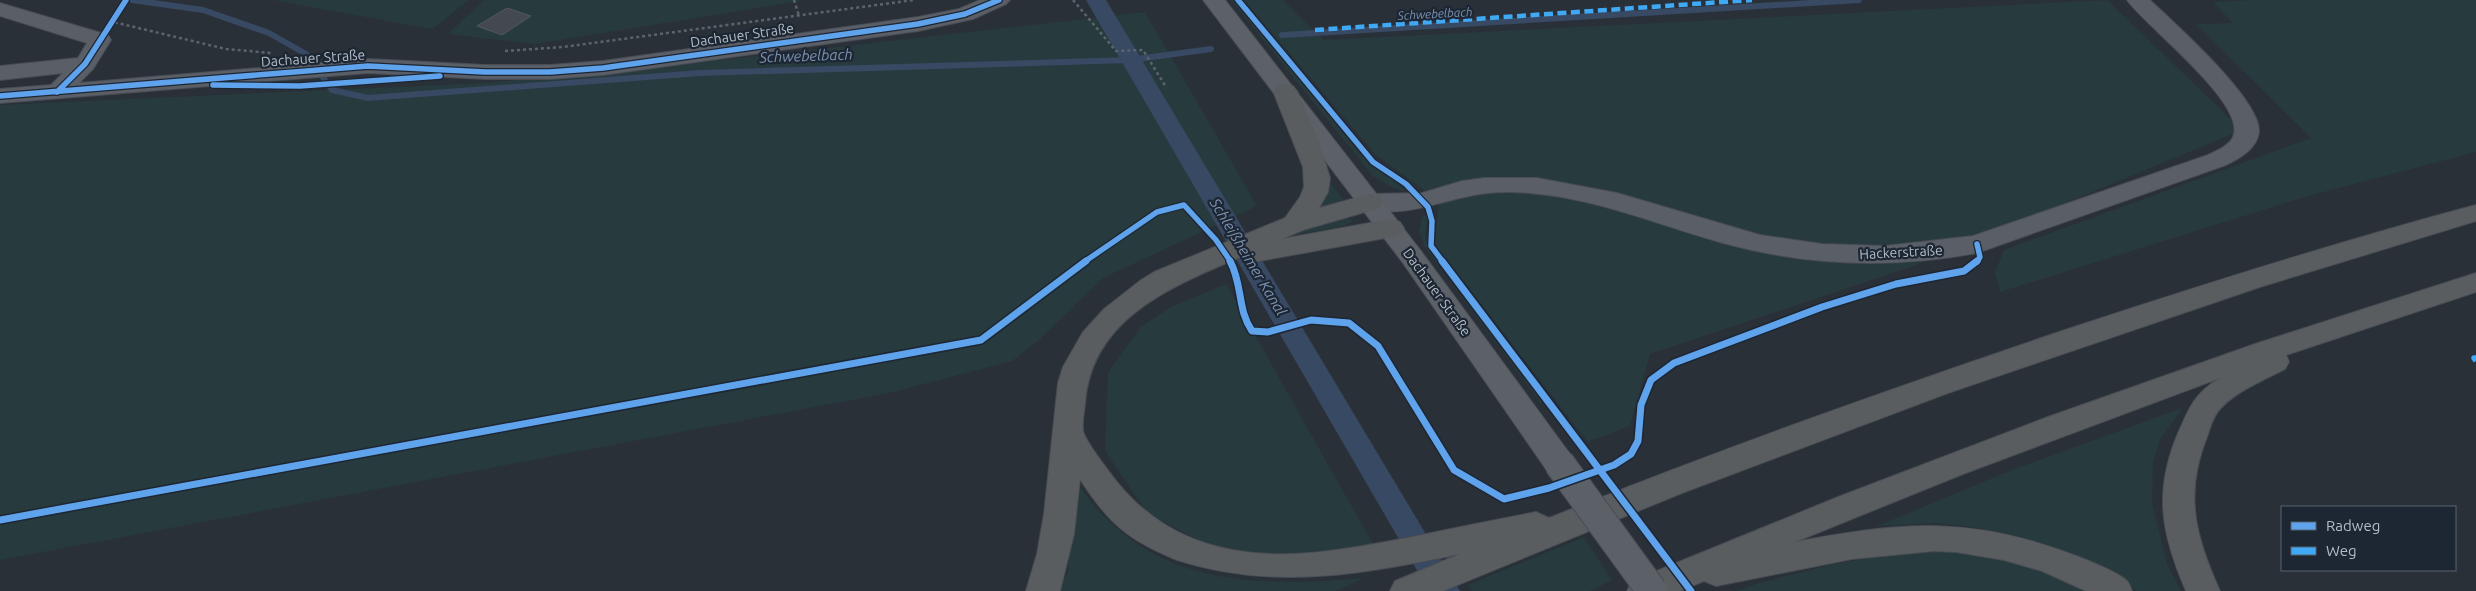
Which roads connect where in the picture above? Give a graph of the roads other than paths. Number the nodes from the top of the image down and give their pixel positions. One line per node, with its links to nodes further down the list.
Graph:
1 (999, 0): 8 (street, Dachauer Straße)
2 (1214, 0): 7 (main road, Dachauer Straße)
3 (2138, 0): 10 (street, Hackerstraße)
4 (0, 9): 5 (street)
5 (86, 64): 6 (street); 8 (street)
6 (0, 73)
7 (1285, 91): 11 (main road, Dachauer Straße); 13 (highway)
8 (57, 92): 9 (street, Dachauer Straße)
9 (0, 96)
10 (1423, 201): 11 (street, Hackerstraße); 14 (street, Hackerstraße)
11 (1370, 202): 13 (highway); 14 (main road, Dachauer Straße)
12 (2476, 214): 19 (highway)
13 (1294, 224): 15 (highway)
14 (1391, 228): 15 (highway); 20 (main road, Dachauer Straße, bridge)
15 (1275, 241): 18 (highway)
16 (2476, 282): 17 (highway)
17 (2363, 318): 20 (highway); 24 (highway)
18 (1068, 433): 19 (highway); 22 (highway)
19 (1446, 558): 21 (highway)
20 (1654, 588): 23 (highway)
21 (1411, 589)
22 (1043, 591)
23 (2115, 591)
24 (2203, 591)

